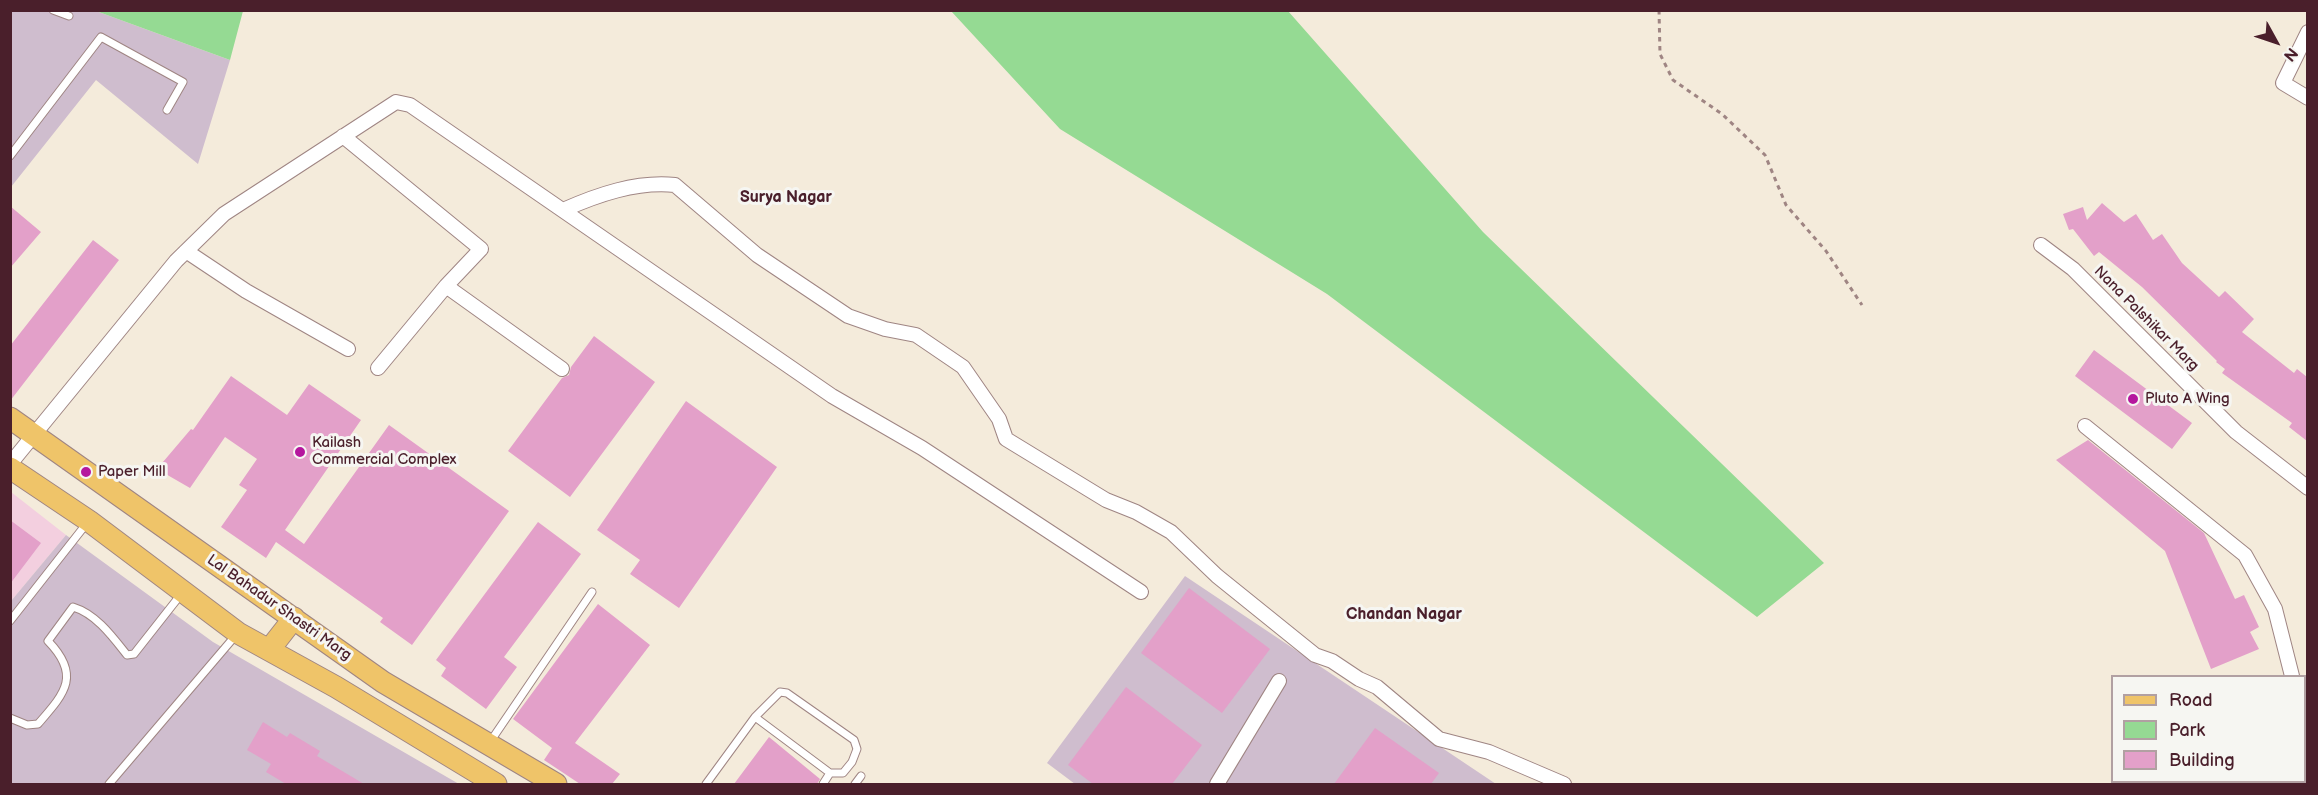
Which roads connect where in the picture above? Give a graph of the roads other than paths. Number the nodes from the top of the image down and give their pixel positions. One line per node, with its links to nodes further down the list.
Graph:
1 (53, 10): 2 (lane)
2 (69, 16)
3 (2307, 32): 4 (street)
4 (2307, 98)
5 (167, 110): 7 (lane)
6 (343, 136): 8 (street); 10 (street); 11 (street)
7 (10, 156)
8 (562, 210): 23 (street); 42 (street)
9 (2042, 245): 19 (street, Nana Palshikar Marg)
10 (186, 251): 12 (street); 17 (street)
11 (446, 286): 13 (street); 14 (street)
12 (348, 350)
13 (378, 368)
14 (562, 369)
15 (10, 418): 17 (main road, Lal Bahadur Shastri Marg)
16 (2085, 426): 28 (street)
17 (35, 437): 18 (street); 24 (main road, Lal Bahadur Shastri Marg)
18 (10, 466): 20 (main road)
19 (2307, 488)
20 (89, 521): 21 (main road); 25 (lane)
21 (183, 592): 26 (main road); 31 (lane)
22 (592, 592): 32 (lane)
23 (1141, 592)
24 (294, 618): 27 (main road); 32 (main road, Lal Bahadur Shastri Marg)
25 (10, 621)
26 (238, 633): 27 (main road); 35 (lane)
27 (269, 650): 36 (main road)
28 (2292, 675)
29 (1279, 681): 41 (street)
30 (755, 717): 33 (lane); 33 (lane); 38 (lane)
31 (10, 718)
32 (489, 744): 37 (main road, Lal Bahadur Shastri Marg)
33 (830, 773): 39 (lane)
34 (861, 776): 40 (lane)
35 (110, 784)
36 (496, 784)
37 (556, 784)
38 (706, 784)
39 (822, 784)
40 (855, 784)
41 (1217, 784)
42 (1564, 784)

